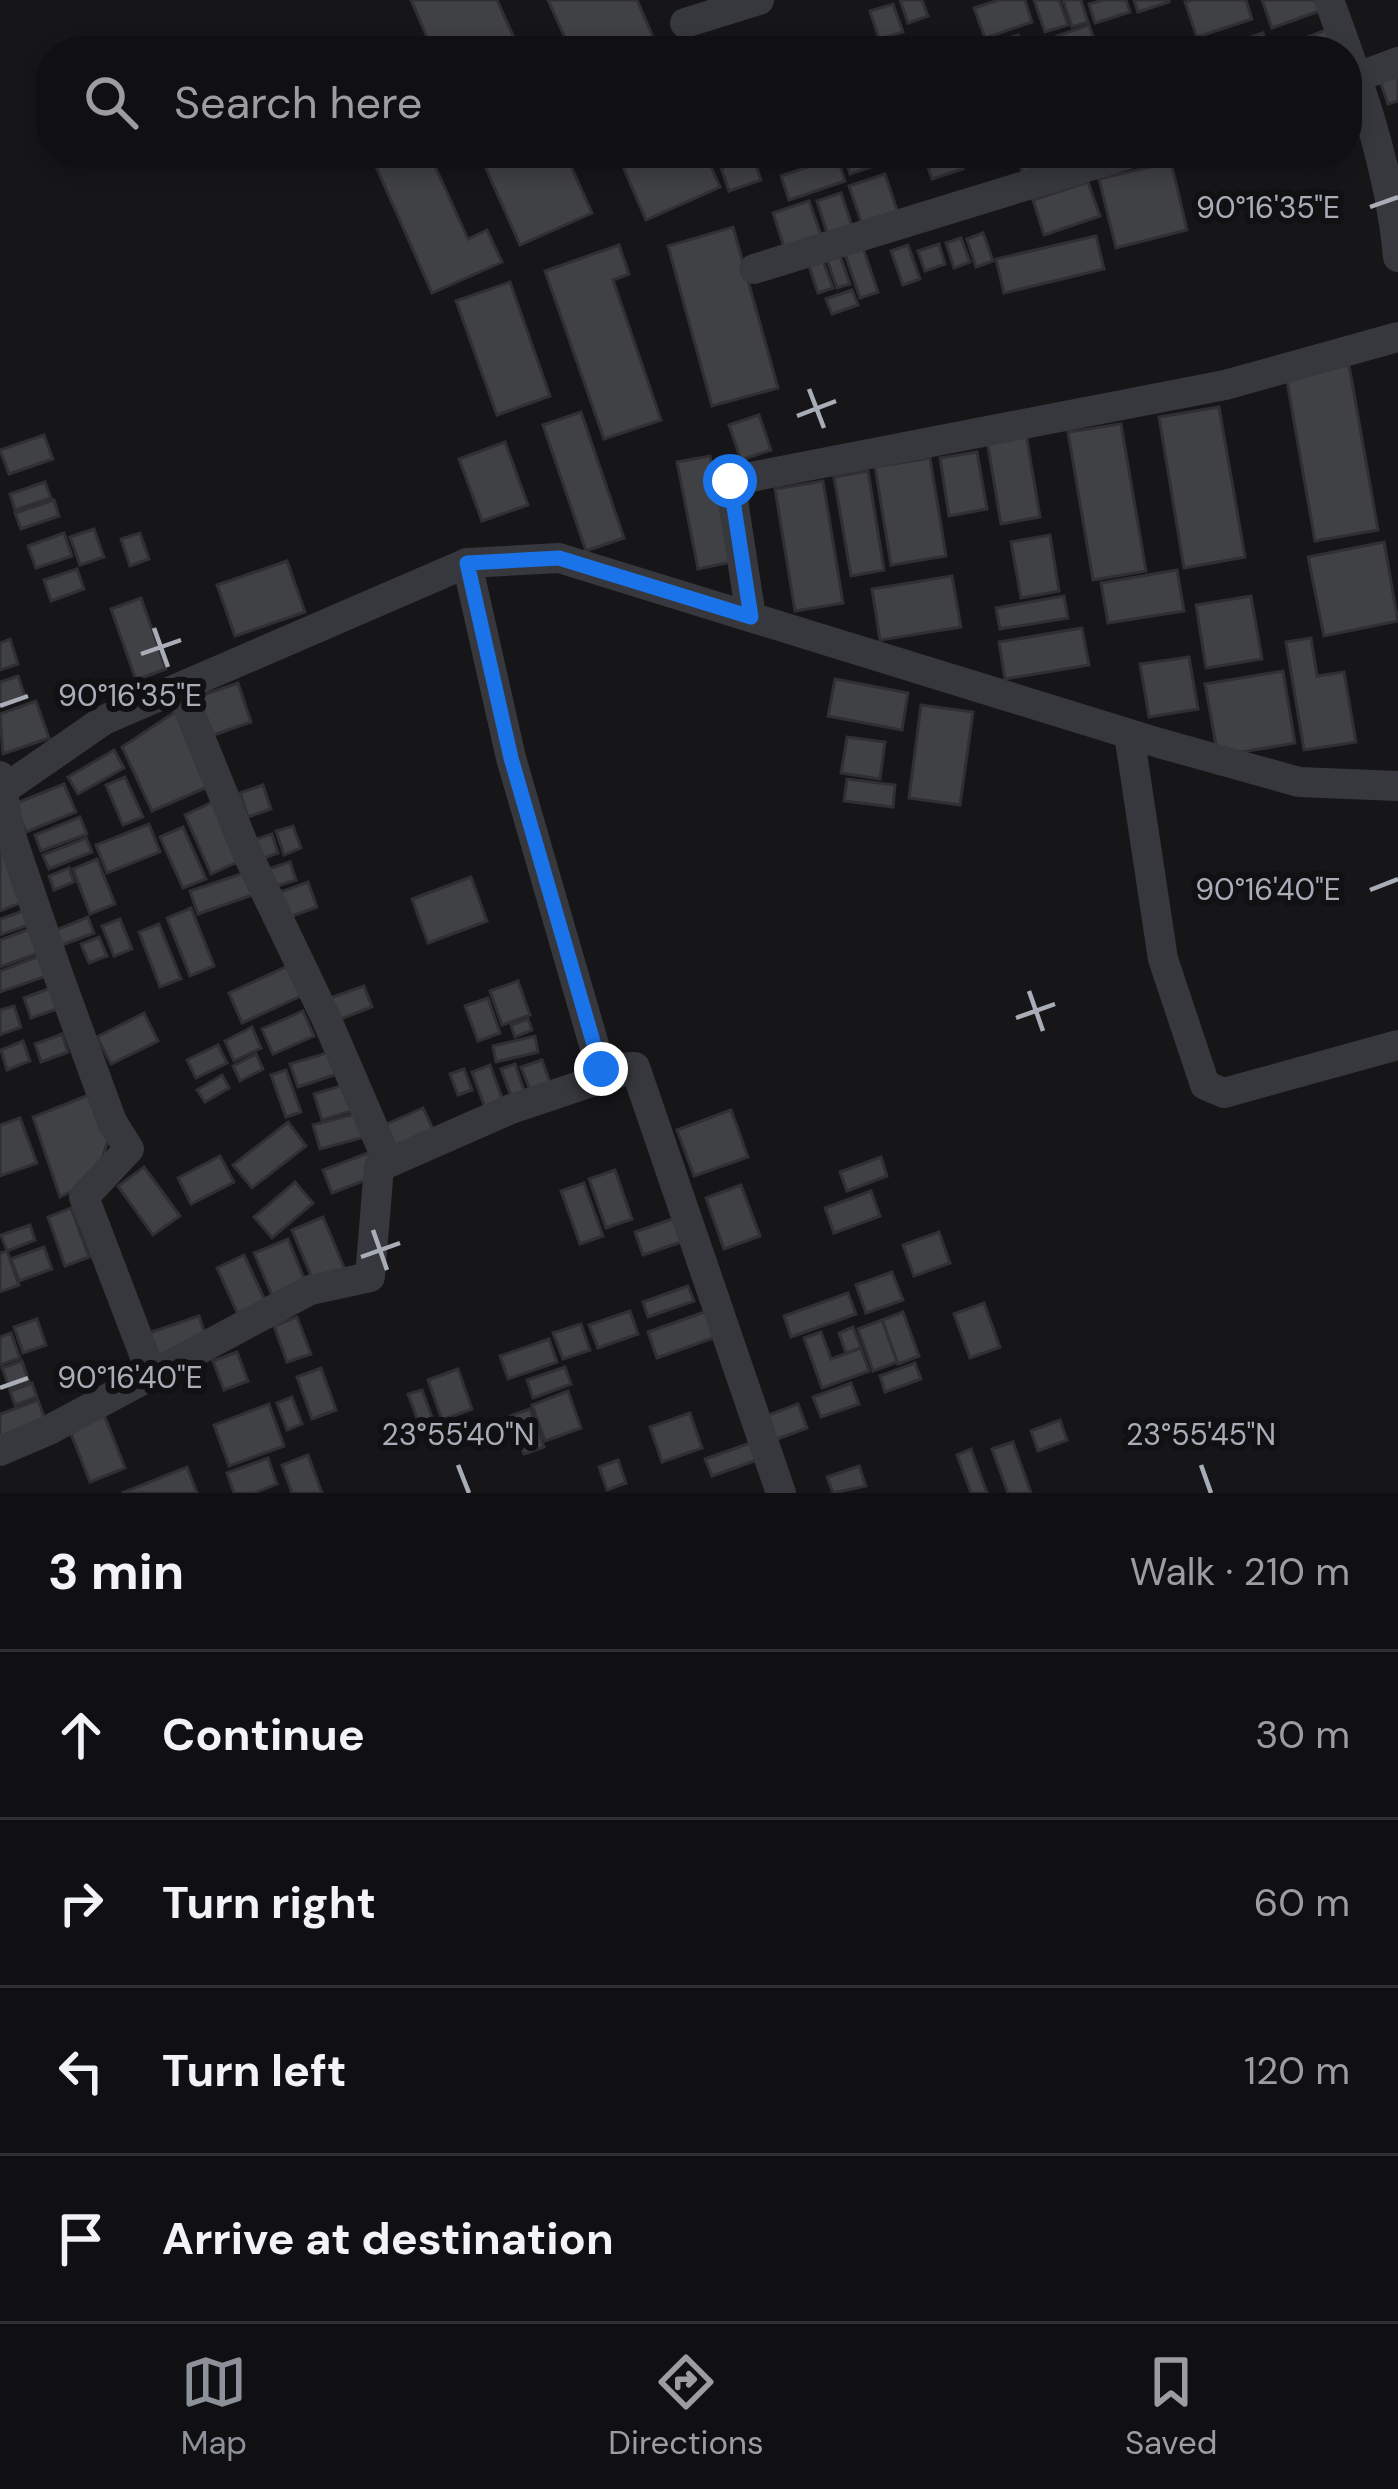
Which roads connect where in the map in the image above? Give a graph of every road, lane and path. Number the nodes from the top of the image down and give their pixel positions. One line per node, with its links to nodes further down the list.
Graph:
1 (759, 0): 3 (street)
2 (1329, 0): 4 (street)
3 (685, 23)
4 (1343, 36)
5 (1398, 62): 6 (street)
6 (1362, 76)
7 (1362, 134): 9 (street)
8 (1083, 168): 10 (street)
9 (1398, 257)
10 (754, 269)
11 (1398, 337): 13 (street)
12 (467, 563): 13 (street); 14 (street); 19 (street)
13 (751, 617): 15 (street)
14 (180, 688): 16 (street); 20 (street)
15 (1129, 734): 17 (street); 18 (street)
16 (1, 785): 21 (street)
17 (1398, 786)
18 (1398, 1046)
19 (635, 1067): 20 (street); 23 (street)
20 (388, 1162): 21 (street)
21 (152, 1375): 22 (street)
22 (0, 1450)
23 (781, 1493)

